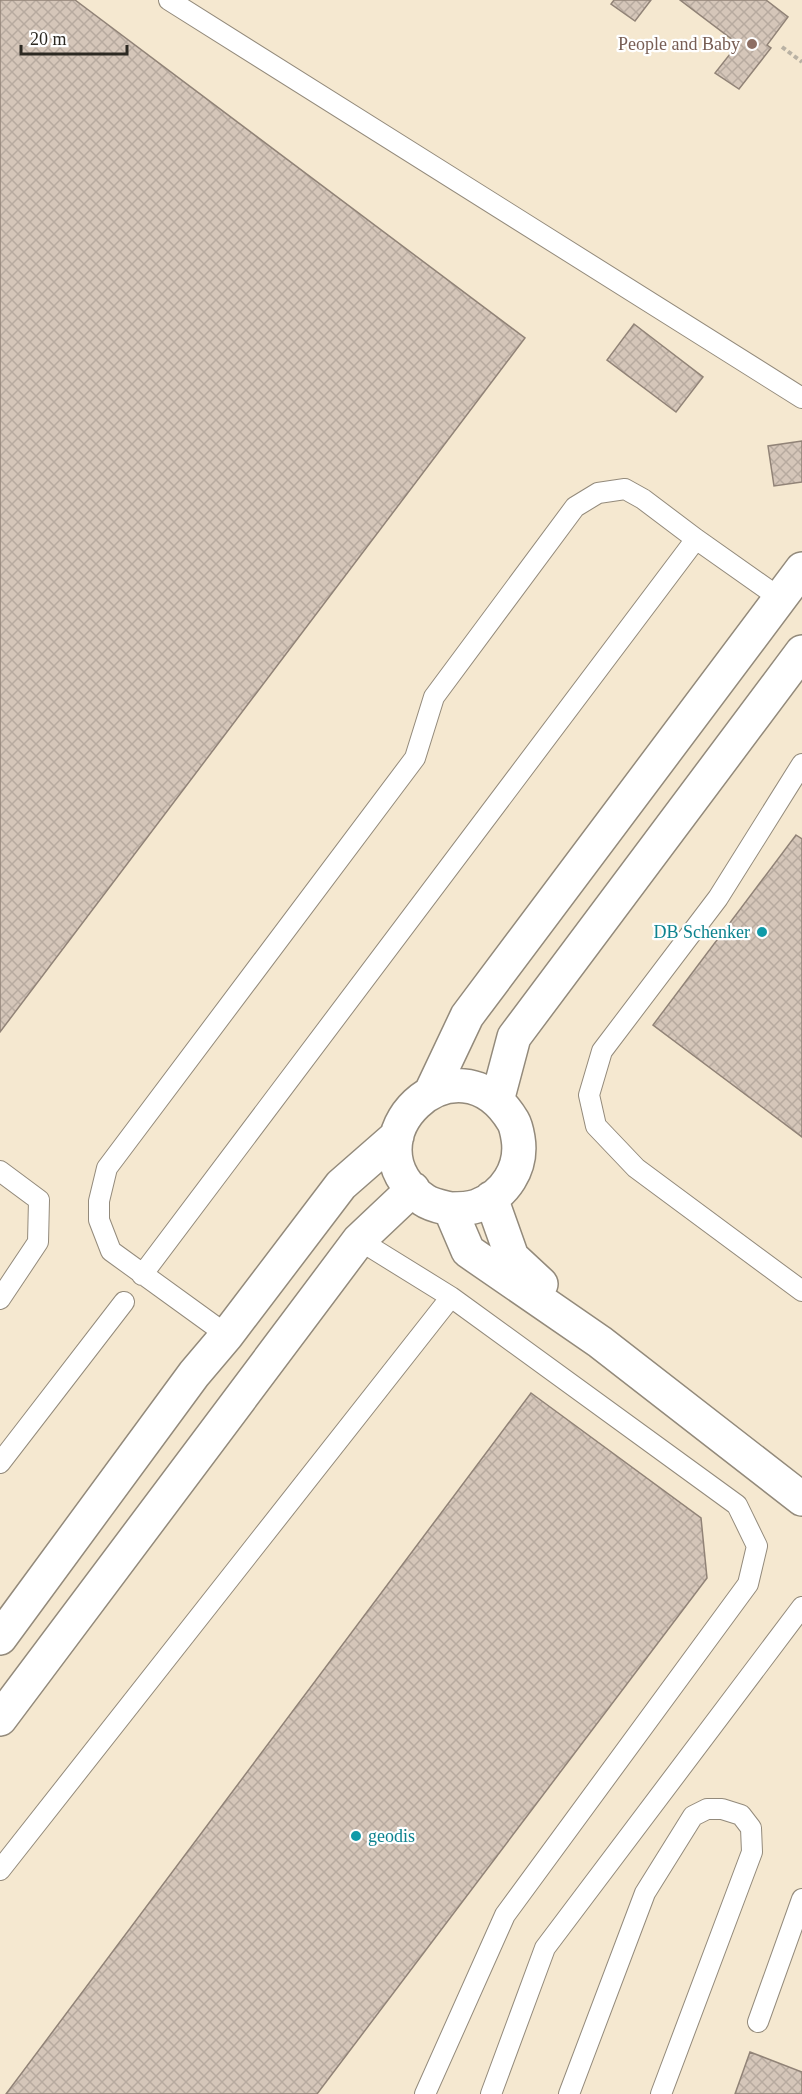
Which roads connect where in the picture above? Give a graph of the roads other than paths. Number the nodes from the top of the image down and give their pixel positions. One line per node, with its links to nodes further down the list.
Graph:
1 (169, 0): 2 (lane)
2 (802, 398)
3 (696, 539): 5 (lane); 16 (lane); 16 (lane)
4 (802, 569): 5 (street)
5 (781, 599): 8 (street)
6 (802, 652): 9 (street)
7 (802, 764): 17 (lane)
8 (431, 1092): 9 (street); 10 (street)
9 (497, 1101): 13 (street)
10 (396, 1137): 12 (street); 21 (street)
11 (0, 1171): 19 (lane)
12 (413, 1190): 14 (street); 15 (street)
13 (491, 1198): 14 (street); 22 (street)
14 (450, 1209): 22 (street)
15 (358, 1240): 18 (lane); 27 (street)
16 (142, 1275): 21 (lane)
17 (802, 1291)
18 (451, 1297): 28 (lane); 31 (lane)
19 (0, 1299)
20 (124, 1302): 23 (lane)
21 (227, 1335): 26 (street)
22 (600, 1342): 24 (street)
23 (0, 1463)
24 (802, 1499)
25 (802, 1607): 32 (lane)
26 (3, 1628)
27 (0, 1719)
28 (0, 1870)
29 (802, 1899): 30 (lane)
30 (758, 2022)
31 (425, 2094)
32 (491, 2094)
33 (569, 2094): 34 (lane)
34 (661, 2094)

